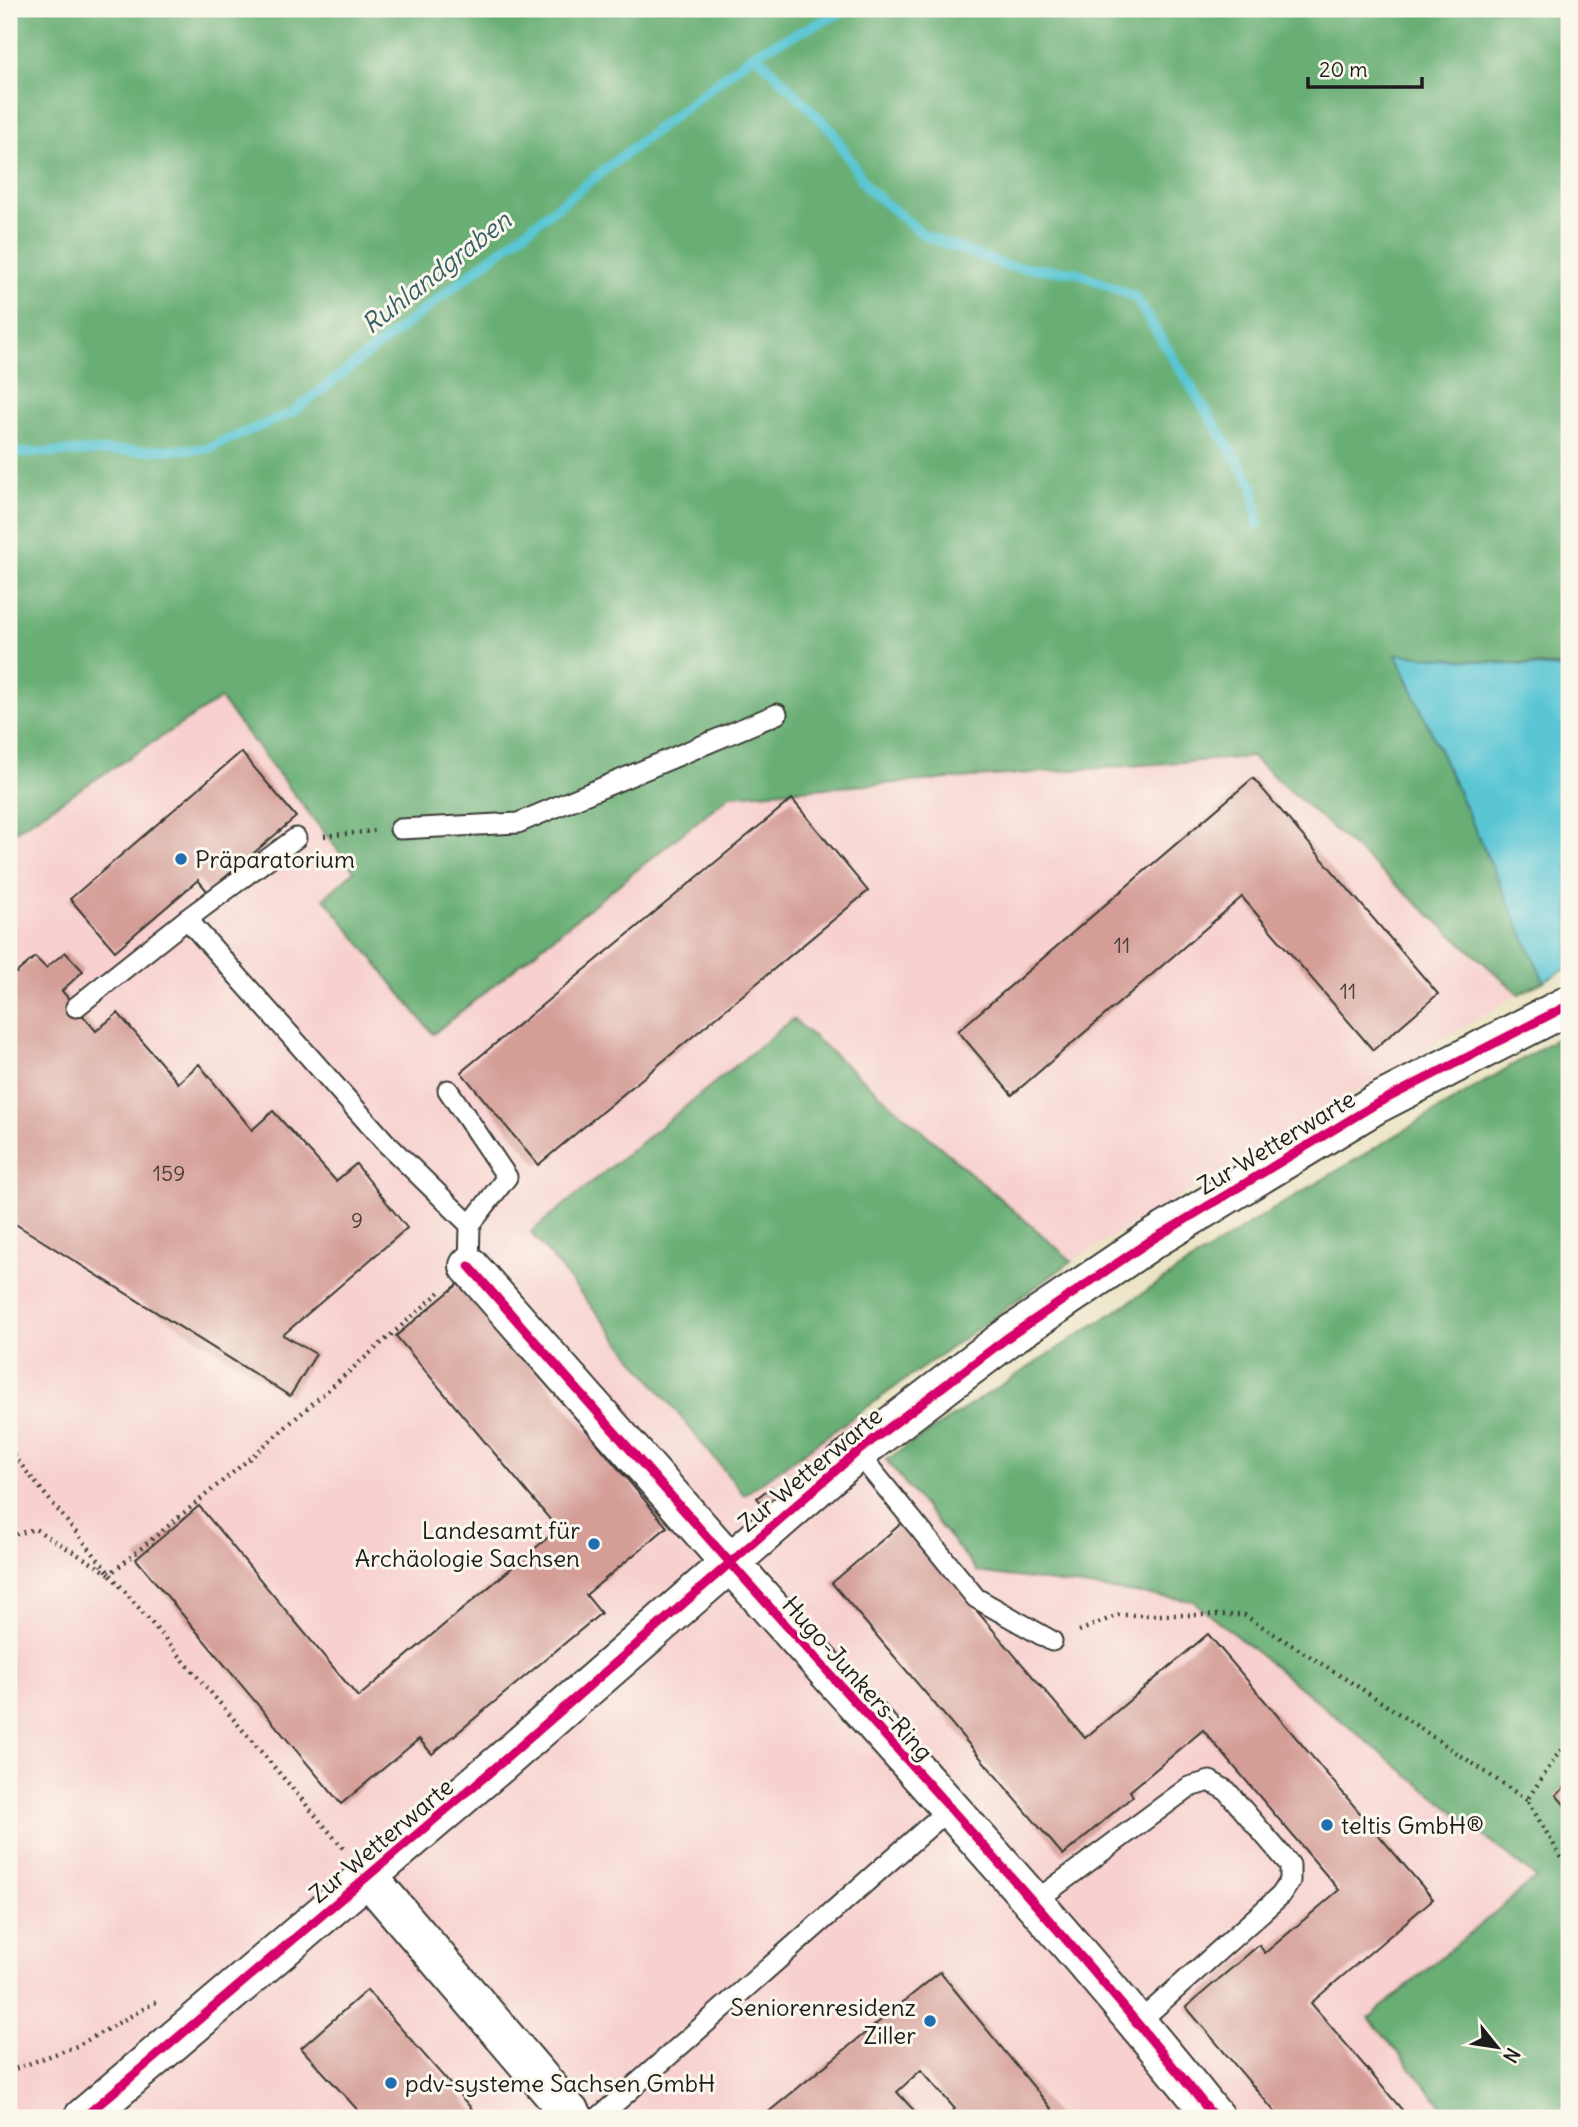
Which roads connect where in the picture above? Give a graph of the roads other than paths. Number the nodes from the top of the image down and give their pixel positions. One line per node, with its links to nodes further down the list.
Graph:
1 (777, 714): 2 (lane)
2 (400, 829)
3 (296, 838): 4 (lane)
4 (187, 919): 6 (lane); 8 (lane)
5 (1569, 1004): 10 (street, Zur Wetterwarte)
6 (76, 1007)
7 (448, 1090): 8 (lane)
8 (470, 1225): 9 (lane)
9 (469, 1266): 11 (street, Hugo-Junkers-Ring)
10 (857, 1452): 11 (street, Zur Wetterwarte); 12 (lane)
11 (729, 1562): 13 (street, Hugo-Junkers-Ring); 14 (street, Zur Wetterwarte)
12 (1052, 1641)
13 (950, 1808): 15 (street, Hugo-Junkers-Ring); 19 (lane)
14 (368, 1877): 17 (street, Zur Wetterwarte); 18 (street)
15 (1034, 1902): 16 (street, Hugo-Junkers-Ring); 16 (lane)
16 (1139, 2022): 20 (street, Hugo-Junkers-Ring)
17 (83, 2118)
18 (574, 2118)
19 (598, 2118)
20 (1215, 2118)

